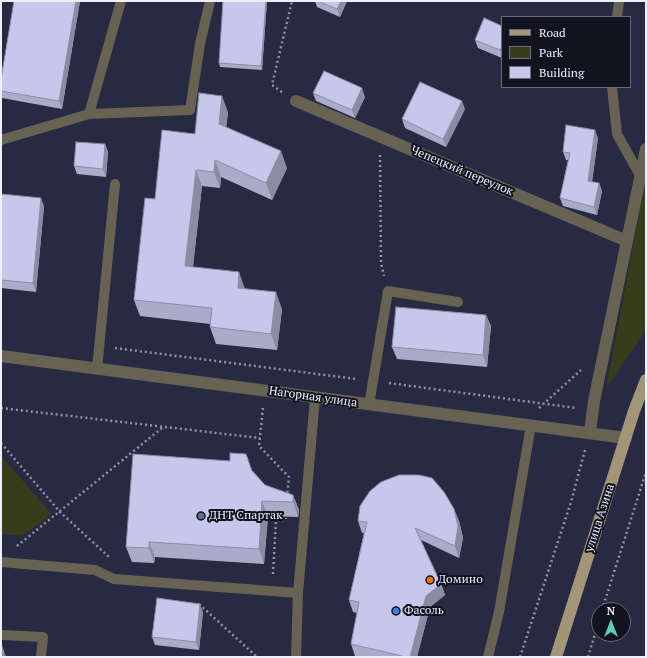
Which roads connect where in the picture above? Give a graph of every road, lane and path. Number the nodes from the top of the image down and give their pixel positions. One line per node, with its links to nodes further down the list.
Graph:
1 (121, 1): 8 (lane)
2 (210, 1): 8 (lane)
3 (292, 1): 7 (path)
4 (619, 1): 5 (lane)
5 (617, 16)
6 (612, 88): 12 (lane)
7 (296, 101): 9 (street, Чепецкий переулок)
8 (89, 114): 10 (lane)
9 (380, 137): 15 (street, Чепецкий переулок); 16 (path)
10 (1, 140)
11 (646, 149): 12 (street)
12 (641, 177): 14 (street); 15 (street)
13 (115, 184): 18 (lane)
14 (646, 190)
15 (627, 241): 30 (street)
16 (388, 291): 17 (lane); 26 (lane)
17 (458, 302)
18 (99, 346): 20 (path); 21 (lane)
19 (1, 356): 21 (street, Нагорная улица)
20 (188, 356)
21 (97, 369): 24 (street, Нагорная улица)
22 (583, 369): 28 (path)
23 (646, 380): 32 (main road, улица Азина)
24 (264, 391): 25 (street, Нагорная улица); 31 (path)
25 (315, 398): 26 (street, Нагорная улица); 42 (lane)
26 (369, 405): 28 (street, Нагорная улица)
27 (1, 408): 29 (path)
28 (526, 424): 30 (street, Нагорная улица); 50 (lane)
29 (162, 428): 31 (path); 36 (path)
30 (590, 432): 32 (street, Нагорная улица); 51 (path)
31 (260, 438): 35 (path)
32 (626, 438): 52 (main road, улица Азина)
33 (1, 443): 36 (path)
34 (646, 472): 43 (path)
35 (287, 499)
36 (60, 512): 38 (path); 39 (path)
37 (286, 513): 41 (path)
38 (13, 550)
39 (112, 559)
40 (1, 562): 41 (lane)
41 (272, 591): 42 (lane)
42 (298, 593): 49 (lane)
43 (605, 602)
44 (198, 604): 48 (path)
45 (1, 634): 47 (lane)
46 (593, 642): 53 (path)
47 (41, 657)
48 (257, 657)
49 (296, 657)
50 (488, 657)
51 (520, 657)
52 (556, 657)
53 (588, 657)

